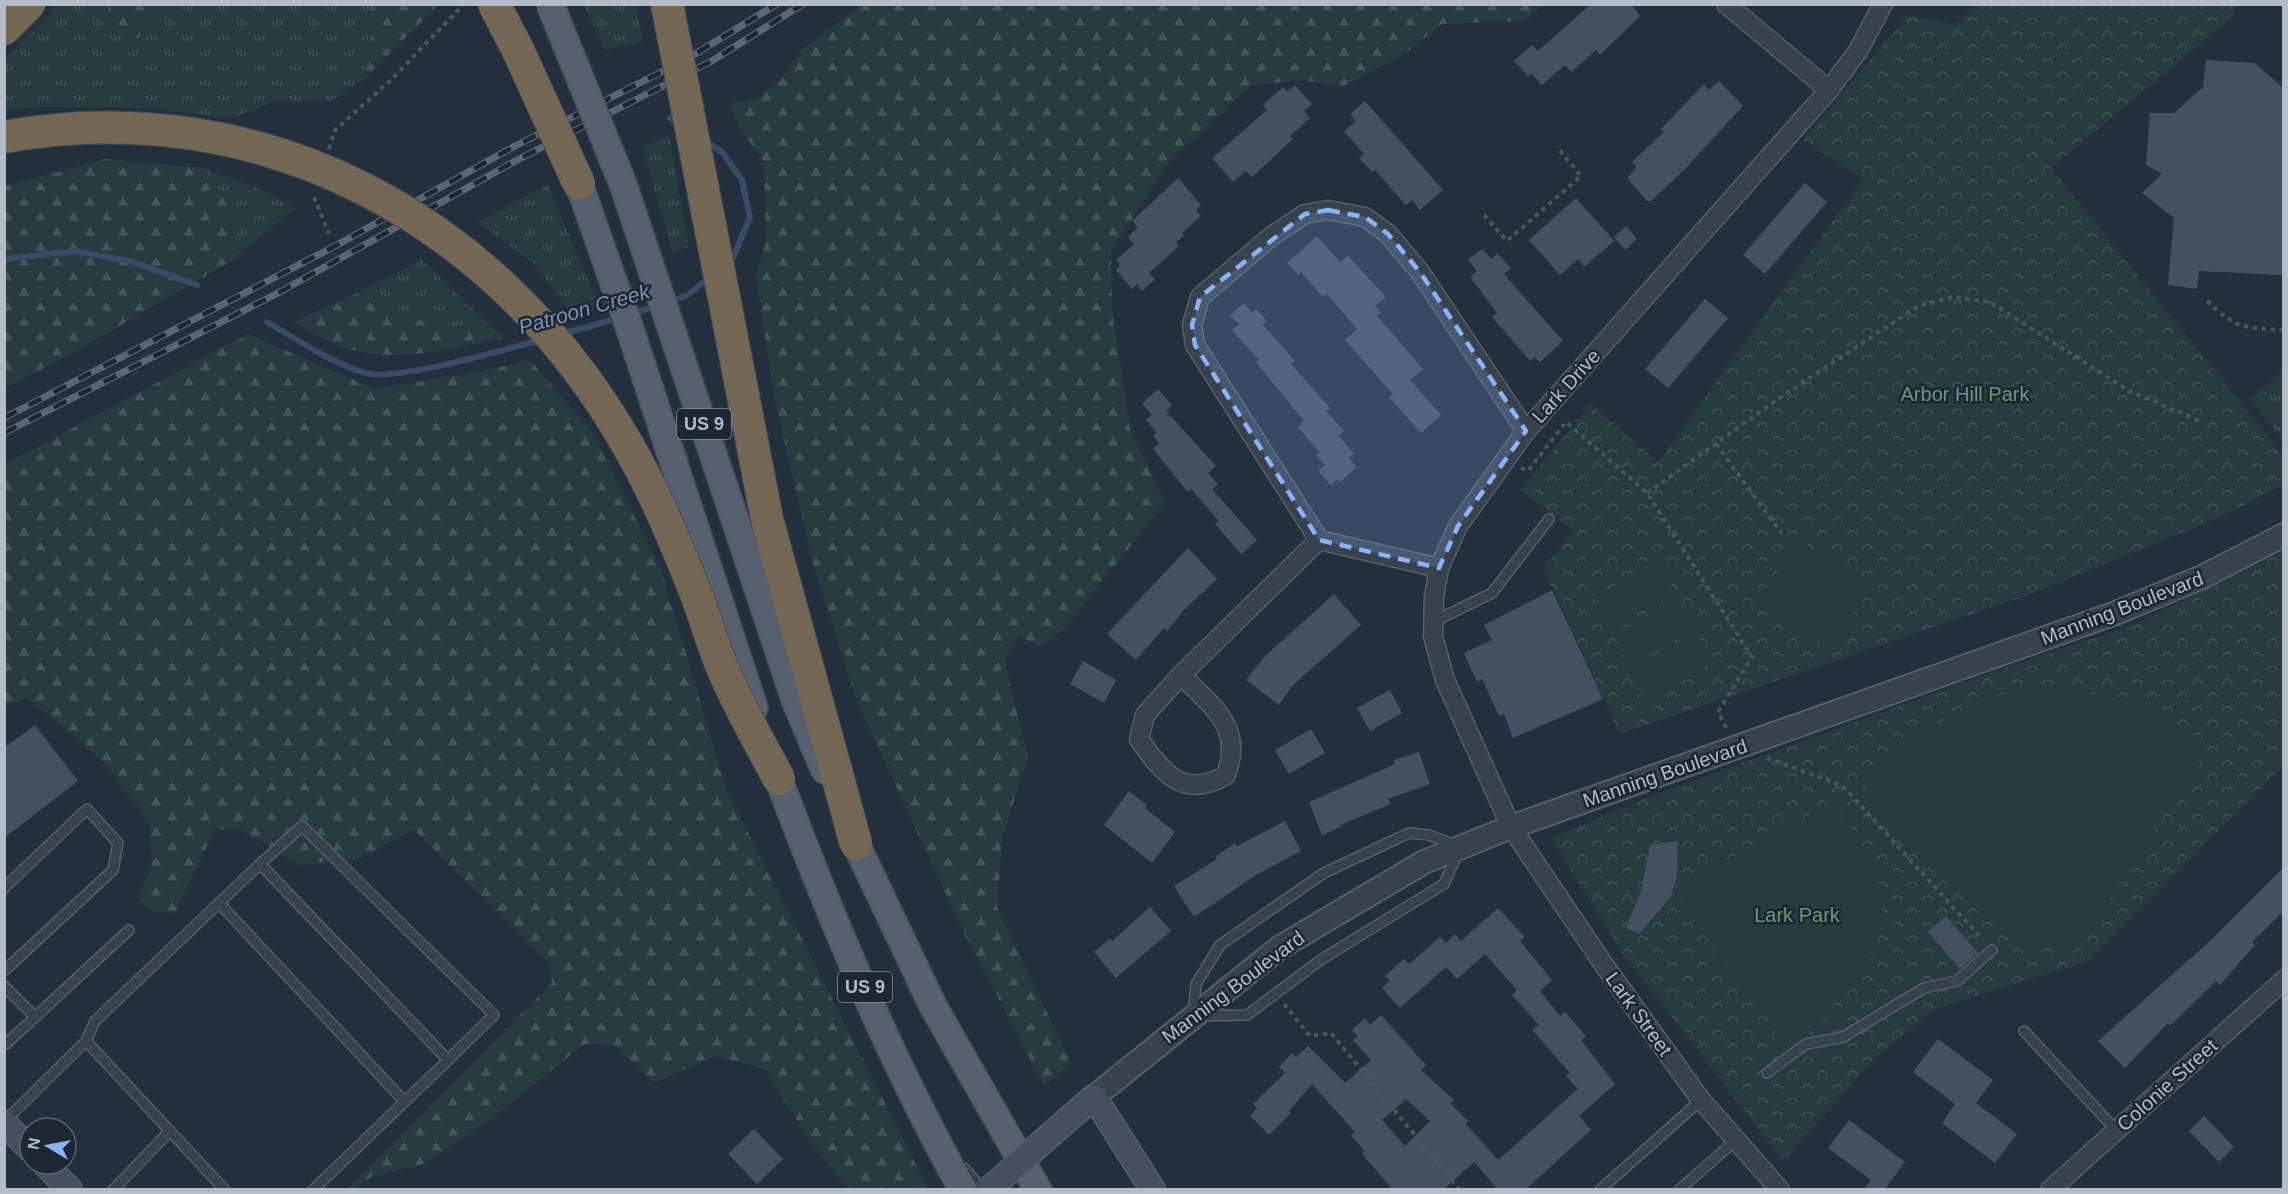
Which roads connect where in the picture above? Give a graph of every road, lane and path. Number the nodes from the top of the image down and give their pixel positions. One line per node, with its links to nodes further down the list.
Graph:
1 (29, 4): 9 (highway)
2 (464, 4): 13 (path)
3 (494, 4): 14 (highway, bridge)
4 (510, 4): 14 (main road, US 9, bridge)
5 (550, 4): 35 (main road, US 9, bridge)
6 (667, 4): 35 (highway, bridge)
7 (1725, 4): 10 (street)
8 (1882, 4): 10 (street, Lark Drive)
9 (4, 29)
10 (1829, 90): 21 (street, Lark Drive)
11 (4, 137): 33 (highway, bridge)
12 (1558, 148): 16 (path)
13 (328, 152)
14 (579, 184): 33 (main road, US 9, bridge)
15 (317, 186): 17 (path)
16 (1484, 214)
17 (329, 234)
18 (2207, 301): 19 (path)
19 (2283, 330)
20 (2200, 421): 22 (path)
21 (1526, 431): 23 (street, Lark Drive); 28 (street)
22 (1716, 444): 24 (path); 26 (path)
23 (1505, 459): 24 (path); 29 (street, Lark Drive)
24 (1647, 493): 32 (path)
25 (1549, 519): 30 (lane)
26 (1782, 534)
27 (2283, 535): 32 (street, Manning Boulevard)
28 (1319, 540): 29 (street); 31 (street)
29 (1440, 568): 30 (street, Lark Drive)
30 (1433, 622): 34 (street, Lark Drive)
31 (1181, 675): 31 (street)
32 (1737, 747): 34 (street, Manning Boulevard); 41 (path)
33 (779, 779): 59 (main road, US 9 / US 9)
34 (1511, 827): 36 (street, Manning Boulevard); 54 (street, Lark Street)
35 (856, 844): 69 (main road, US 9)
36 (1460, 847): 45 (lane); 46 (street, Manning Boulevard); 46 (lane)
37 (260, 864): 39 (lane); 51 (lane); 51 (lane)
38 (4, 888): 42 (lane)
39 (219, 903): 49 (lane); 55 (lane)
40 (129, 930): 47 (lane)
41 (1992, 950): 52 (lane)
42 (4, 970)
43 (2283, 980): 57 (street, Colonie Street)
44 (4, 986): 47 (lane)
45 (1276, 994): 46 (lane); 71 (path)
46 (1193, 1016): 53 (street, Manning Boulevard)
47 (35, 1017): 50 (lane)
48 (2024, 1030): 57 (lane)
49 (86, 1041): 56 (lane); 58 (lane)
50 (6, 1044)
51 (448, 1060): 55 (lane)
52 (1767, 1073)
53 (1094, 1097): 68 (main road, bridge); 70 (main road)
54 (1701, 1100): 61 (street, Lark Street); 72 (lane)
55 (404, 1101): 66 (lane)
56 (4, 1123): 60 (main road)
57 (2116, 1130): 75 (street, Colonie Street)
58 (170, 1131): 64 (lane); 65 (lane)
59 (934, 1136): 67 (main road, US 9 / US 9); 68 (lane)
60 (18, 1137)
61 (1736, 1140): 73 (lane); 74 (street, Lark Street)
62 (57, 1176): 63 (main road)
63 (70, 1190)
64 (113, 1190)
65 (225, 1190)
66 (313, 1190)
67 (963, 1190)
68 (986, 1190)
69 (1038, 1190)
70 (1153, 1190)
71 (1460, 1190)
72 (1600, 1190)
73 (1678, 1190)
74 (1780, 1190)
75 (2050, 1190)

